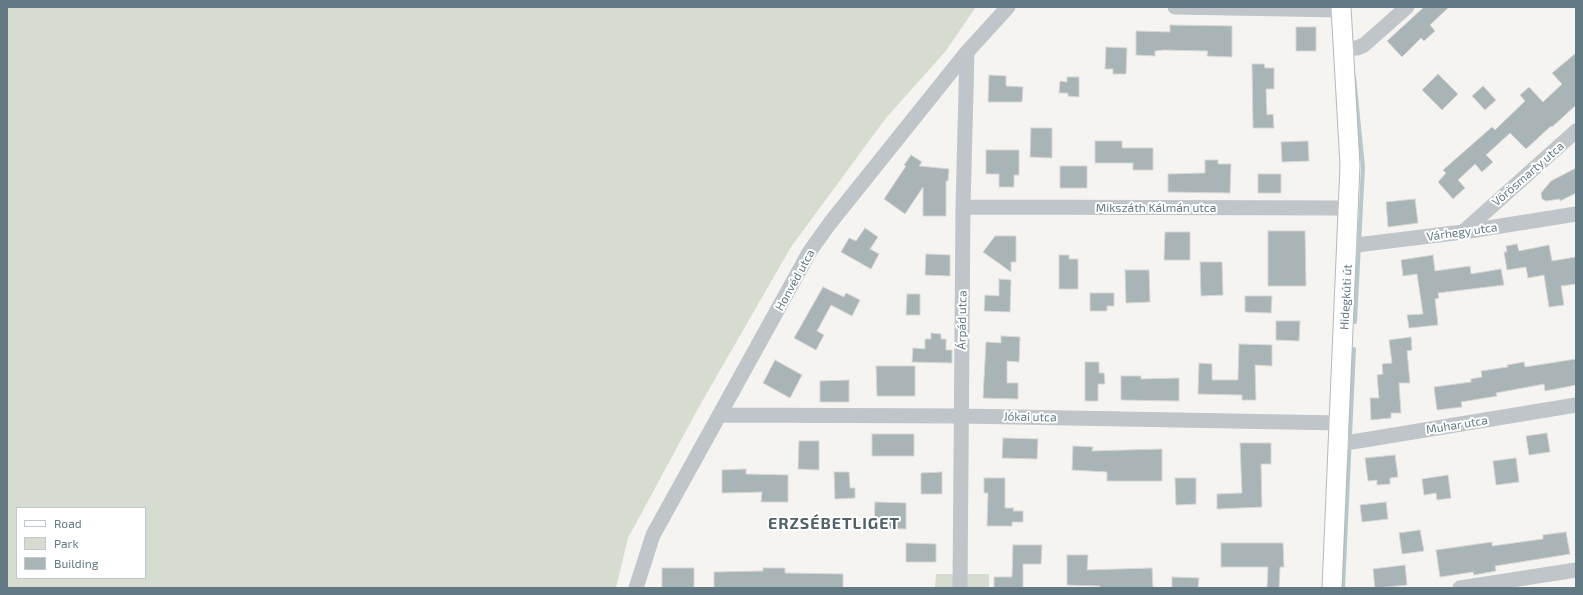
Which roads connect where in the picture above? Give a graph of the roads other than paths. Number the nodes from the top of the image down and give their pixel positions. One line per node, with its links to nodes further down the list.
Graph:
1 (1008, 7): 6 (street, Honvéd utca)
2 (1175, 7): 4 (street)
3 (1407, 7): 5 (street)
4 (1341, 9): 5 (main road, Hidegkúti út)
5 (1349, 48): 9 (main road, Hidegkúti út)
6 (967, 52): 8 (street, Árpád utca); 14 (street, Honvéd utca)
7 (1576, 131): 11 (street, Vörösmarty utca)
8 (963, 207): 9 (street, Mikszáth Kálmán utca); 15 (street, Árpád utca)
9 (1350, 208): 12 (main road, Hidegkúti út)
10 (1576, 214): 11 (street, Várhegy utca)
11 (1463, 232): 12 (street, Várhegy utca)
12 (1355, 245): 16 (main road, Hidegkúti út)
13 (1576, 405): 17 (street, Muhar utca)
14 (721, 415): 15 (street, Jókai utca); 20 (street, Honvéd utca)
15 (961, 416): 16 (street, Jókai utca); 21 (street, Árpád utca)
16 (1340, 423): 17 (main road, Hidegkúti út)
17 (1345, 442): 22 (main road, Hidegkúti út)
18 (1576, 570): 19 (street)
19 (1532, 582): 23 (street)
20 (636, 588)
21 (960, 588)
22 (1332, 588)
23 (1460, 588)

